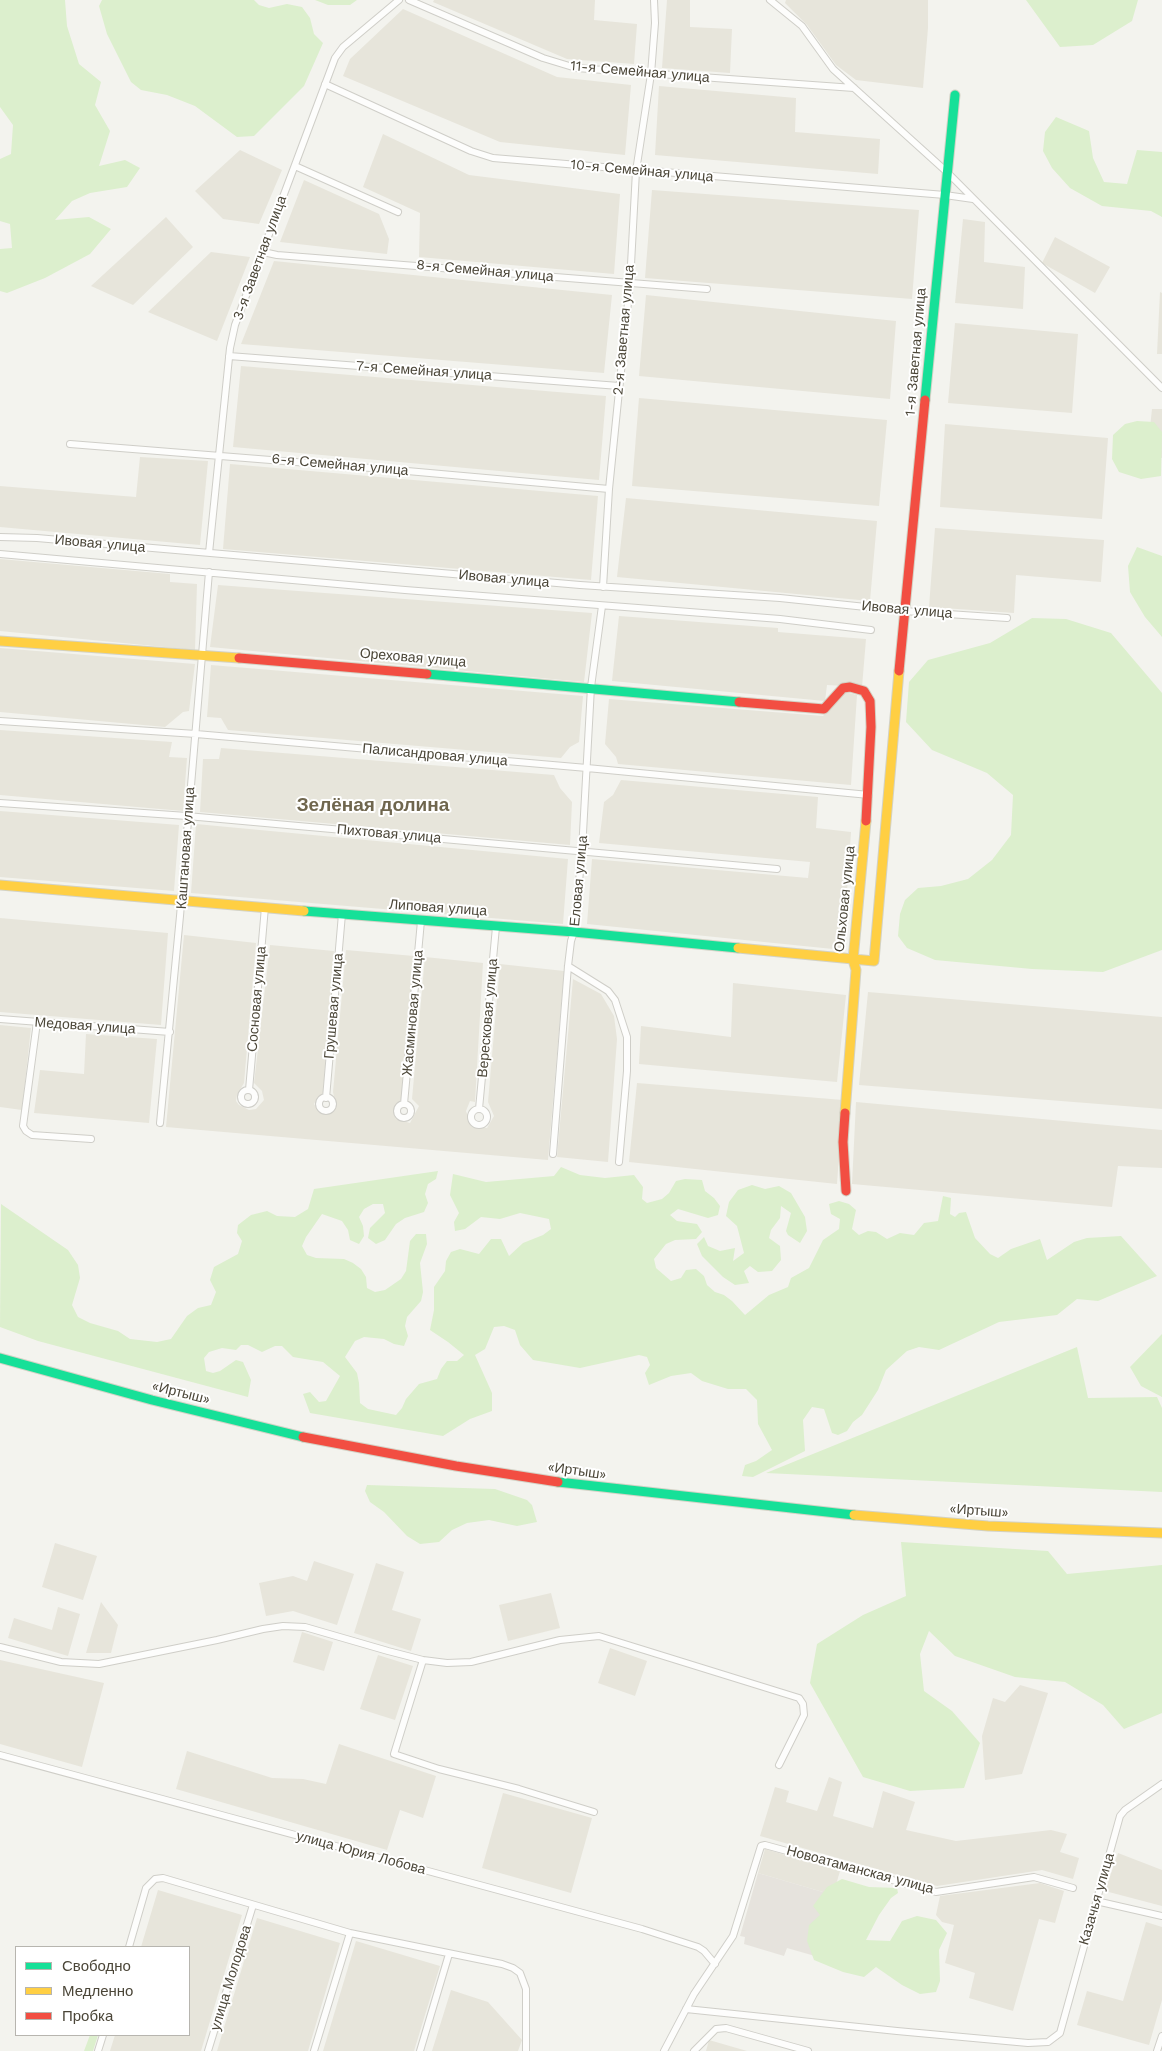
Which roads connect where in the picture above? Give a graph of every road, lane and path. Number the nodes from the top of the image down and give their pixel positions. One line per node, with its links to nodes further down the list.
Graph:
1 (399, 0): 6 (street, 3-я Заветная улица)
2 (409, 0): 5 (street, 11-я Семейная улица)
3 (654, 0): 5 (street, 2-я Заветная улица)
4 (770, 0): 7 (street)
5 (651, 74): 7 (street, 11-я Семейная улица); 10 (street, 2-я Заветная улица)
6 (325, 84): 9 (street, 3-я Заветная улица); 10 (street, 10-я Семейная улица)
7 (854, 88): 11 (street)
8 (954, 95): 11 (main road, 1-я Заветная улица)
9 (295, 166): 14 (street); 15 (street, 3-я Заветная улица)
10 (636, 171): 12 (street, 10-я Семейная улица); 16 (street, 2-я Заветная улица)
11 (948, 173): 12 (main road, 1-я Заветная улица); 13 (street)
12 (945, 195): 13 (street, 10-я Семейная улица); 30 (main road, 1-я Заветная улица)
13 (973, 198): 20 (street)
14 (398, 212)
15 (263, 252): 16 (street, 8-я Семейная улица); 18 (street, 3-я Заветная улица)
16 (630, 283): 17 (street, 8-я Семейная улица); 19 (street, 2-я Заветная улица)
17 (707, 289)
18 (229, 356): 19 (street, 7-я Семейная улица); 22 (street, 3-я Заветная улица)
19 (619, 386): 23 (street, 2-я Заветная улица)
20 (1162, 388)
21 (70, 444): 22 (street, 6-я Семейная улица)
22 (218, 455): 23 (street, 6-я Семейная улица); 25 (street, 3-я Заветная улица)
23 (609, 489): 28 (street, 2-я Заветная улица)
24 (0, 537): 25 (street, Ивовая улица)
25 (209, 553): 28 (street, Ивовая улица)
26 (0, 554): 27 (street, Ивовая улица)
27 (209, 572): 29 (street, Ивовая улица); 34 (street, Каштановая улица)
28 (603, 587): 30 (street, Ивовая улица)
29 (602, 606): 32 (street, Ивовая улица); 35 (street, Еловая улица)
30 (904, 611): 31 (street, Ивовая улица); 53 (main road, 1-я Заветная улица)
31 (1007, 618)
32 (871, 630)
33 (0, 641): 34 (main road, Ореховая улица)
34 (203, 655): 35 (main road, Ореховая улица); 38 (street, Каштановая улица)
35 (591, 687): 36 (main road, Ореховая улица); 39 (street, Еловая улица)
36 (824, 709): 40 (main road, Ольховая улица)
37 (0, 721): 38 (street, Палисандровая улица)
38 (196, 734): 39 (street, Палисандровая улица); 42 (street, Каштановая улица)
39 (587, 768): 40 (street, Палисандровая улица); 43 (street, Еловая улица)
40 (869, 795): 52 (main road, Ольховая улица)
41 (0, 803): 42 (street, Пихтовая улица)
42 (187, 816): 43 (street, Пихтовая улица); 46 (street, Каштановая улица)
43 (582, 851): 44 (street, Пихтовая улица); 51 (street, Еловая улица)
44 (777, 869)
45 (0, 884): 46 (main road, Липовая улица)
46 (180, 900): 47 (main road, Липовая улица); 57 (street, Каштановая улица)
47 (265, 907): 48 (main road, Липовая улица); 58 (street, Сосновая улица)
48 (342, 914): 49 (main road, Липовая улица); 59 (street, Грушевая улица)
49 (421, 921): 50 (main road, Липовая улица); 60 (street, Жасминовая улица)
50 (496, 926): 51 (main road, Липовая улица); 61 (street, Вересковая улица)
51 (574, 932): 52 (main road, Липовая улица); 54 (street, Еловая улица)
52 (853, 960): 53 (main road, Липовая улица); 66 (main road, Ольховая улица)
53 (874, 961)
54 (568, 966): 64 (street, Еловая улица); 65 (street)
55 (0, 1018): 56 (street, Медовая улица)
56 (38, 1022): 57 (street, Медовая улица); 63 (street)
57 (170, 1032): 62 (street, Каштановая улица)
58 (249, 1090)
59 (326, 1098)
60 (404, 1104)
61 (479, 1109)
62 (160, 1123)
63 (91, 1140)
64 (553, 1154)
65 (619, 1162)
66 (846, 1191)
67 (0, 1358): 68 (main road, «Иртыш»)
68 (1162, 1532)
69 (0, 1647): 70 (street)
70 (423, 1660): 72 (street); 74 (street)
71 (0, 1755): 82 (street, улица Юрия Лобова)
72 (779, 1766)
73 (1162, 1784): 76 (street, Казачья улица)
74 (594, 1812)
75 (1073, 1888): 82 (street, Новоатаманская улица)
76 (1096, 1901): 78 (street); 83 (street, Казачья улица)
77 (253, 1905): 79 (street); 80 (street); 87 (street, улица Молодова)
78 (1162, 1916)
79 (350, 1934): 81 (street); 88 (street)
80 (129, 1946)
81 (449, 1954): 89 (street); 90 (street)
82 (715, 1964): 83 (street)
83 (686, 2009): 91 (street)
84 (103, 2036): 86 (street)
85 (1162, 2036): 94 (street)
86 (98, 2051)
87 (208, 2051)
88 (314, 2051)
89 (420, 2051)
90 (526, 2051)
91 (664, 2051)
92 (694, 2051): 93 (street)
93 (808, 2051)
94 (1157, 2051)

